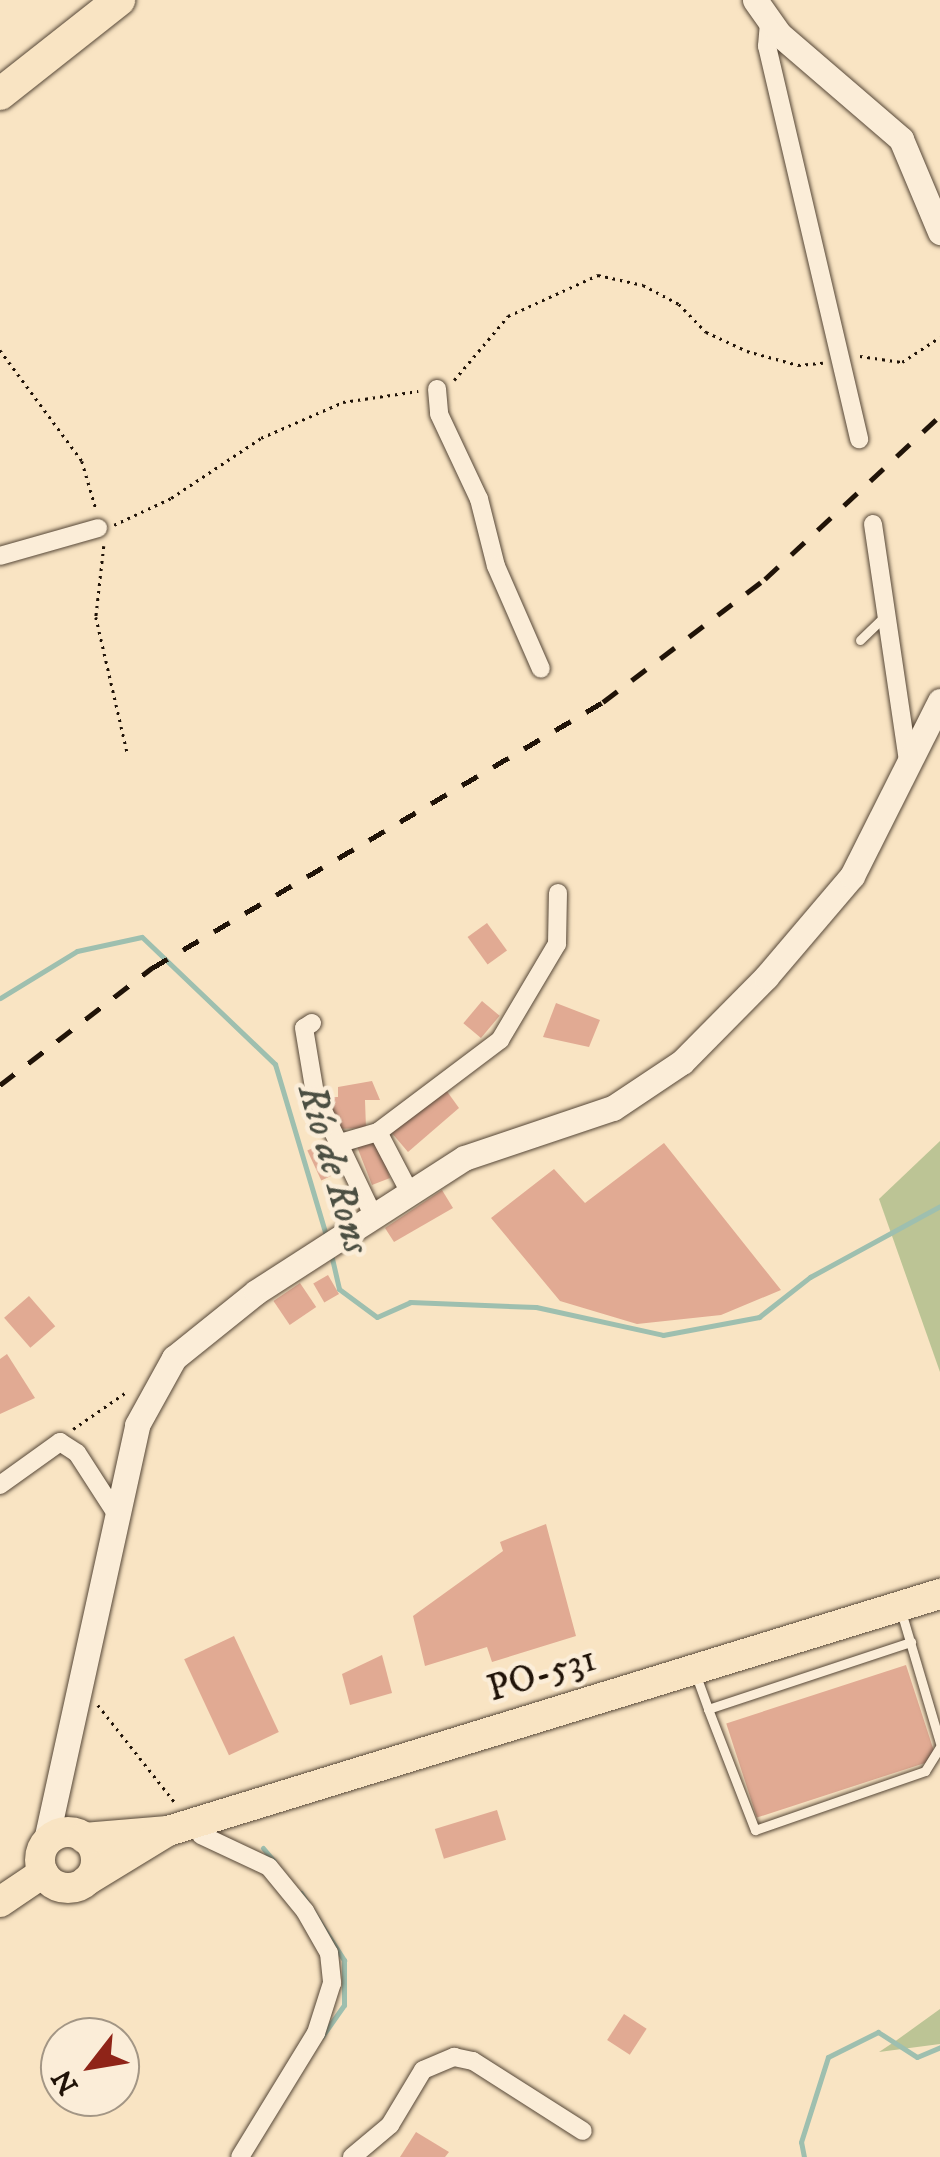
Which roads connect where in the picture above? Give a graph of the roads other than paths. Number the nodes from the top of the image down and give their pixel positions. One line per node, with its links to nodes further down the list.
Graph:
1 (120, 0): 4 (highway)
2 (756, 0): 3 (main road)
3 (769, 24): 5 (main road); 7 (street)
4 (0, 94)
5 (940, 232)
6 (436, 389): 13 (street)
7 (859, 439)
8 (873, 524): 11 (street)
9 (98, 528): 10 (street)
10 (0, 556)
11 (886, 615): 12 (lane); 15 (street)
12 (860, 640)
13 (541, 669)
14 (940, 701): 15 (main road)
15 (908, 760): 20 (main road)
16 (558, 893): 18 (street)
17 (312, 1023): 19 (street)
18 (378, 1132): 19 (street); 20 (street)
19 (337, 1144): 21 (street)
20 (410, 1193): 21 (main road)
21 (374, 1217): 23 (main road)
22 (0, 1486): 23 (street)
23 (117, 1516): 34 (main road)
24 (940, 1582): 32 (street, PO-531)
25 (940, 1594): 32 (main road, PO-531)
26 (940, 1607): 27 (street, PO-531)
27 (903, 1618): 28 (lane); 29 (street, PO-531)
28 (911, 1642): 30 (lane); 31 (lane)
29 (698, 1681): 30 (lane); 33 (street, PO-531)
30 (708, 1708): 31 (lane)
31 (940, 1745)
32 (176, 1823): 34 (main road, PO-531)
33 (201, 1835): 34 (street, PO-531); 37 (street)
34 (80, 1848): 34 (main road); 35 (main road, PO-531)
35 (0, 1902)
36 (583, 2132): 38 (street)
37 (240, 2157)
38 (352, 2157)

